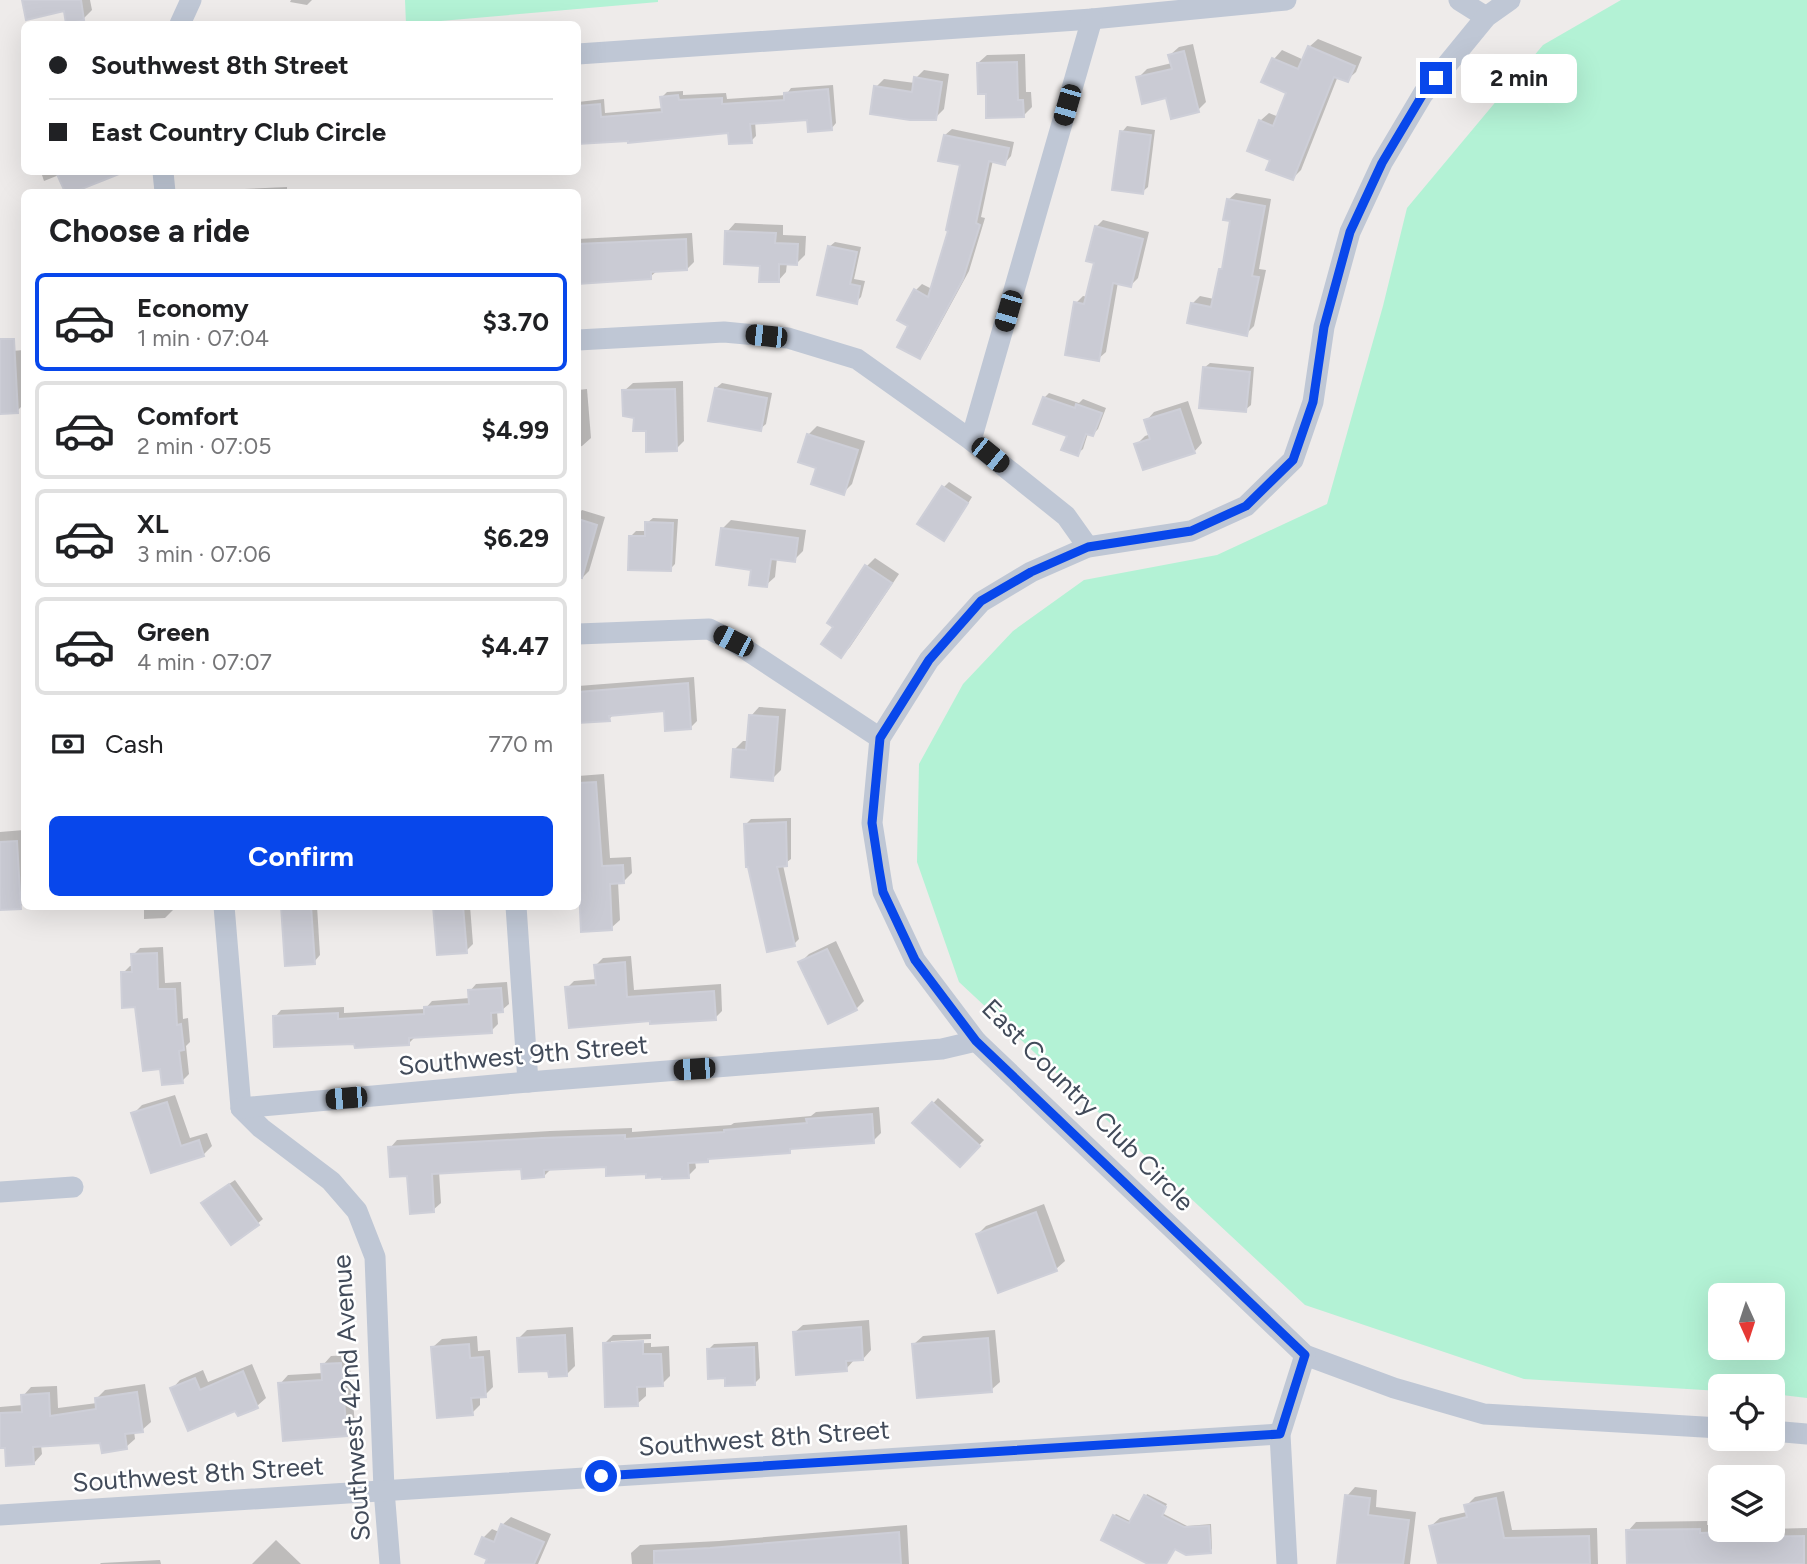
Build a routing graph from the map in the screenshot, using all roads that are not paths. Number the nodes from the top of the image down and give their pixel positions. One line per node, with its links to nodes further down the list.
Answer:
1 (191, 0): 7 (street)
2 (1286, 0): 6 (street)
3 (1459, 0): 5 (street)
4 (1510, 0): 5 (street, East Country Club Circle)
5 (1486, 17): 11 (street, East Country Club Circle)
6 (1092, 19): 8 (street); 10 (street)
7 (181, 21)
8 (581, 54)
9 (581, 340): 10 (street)
10 (971, 440): 11 (street)
11 (1088, 547): 13 (street, East Country Club Circle)
12 (581, 634): 13 (street)
13 (880, 738): 16 (street, East Country Club Circle)
14 (224, 910): 18 (street)
15 (516, 910): 17 (street)
16 (976, 1041): 17 (street, Southwest 9th Street); 21 (street, East Country Club Circle)
17 (528, 1082): 18 (street, Southwest 9th Street)
18 (241, 1108): 26 (street, Southwest 42nd Avenue)
19 (74, 1187): 20 (street)
20 (0, 1192)
21 (1305, 1355): 22 (street, East Country Club Circle); 24 (street)
22 (1708, 1427)
23 (1785, 1432): 25 (street)
24 (1280, 1434): 26 (street, Southwest 8th Street); 29 (street)
25 (1807, 1434)
26 (384, 1490): 27 (street, Southwest 8th Street); 28 (street, Southwest 42nd Avenue)
27 (0, 1515)
28 (390, 1564)
29 (1287, 1564)

